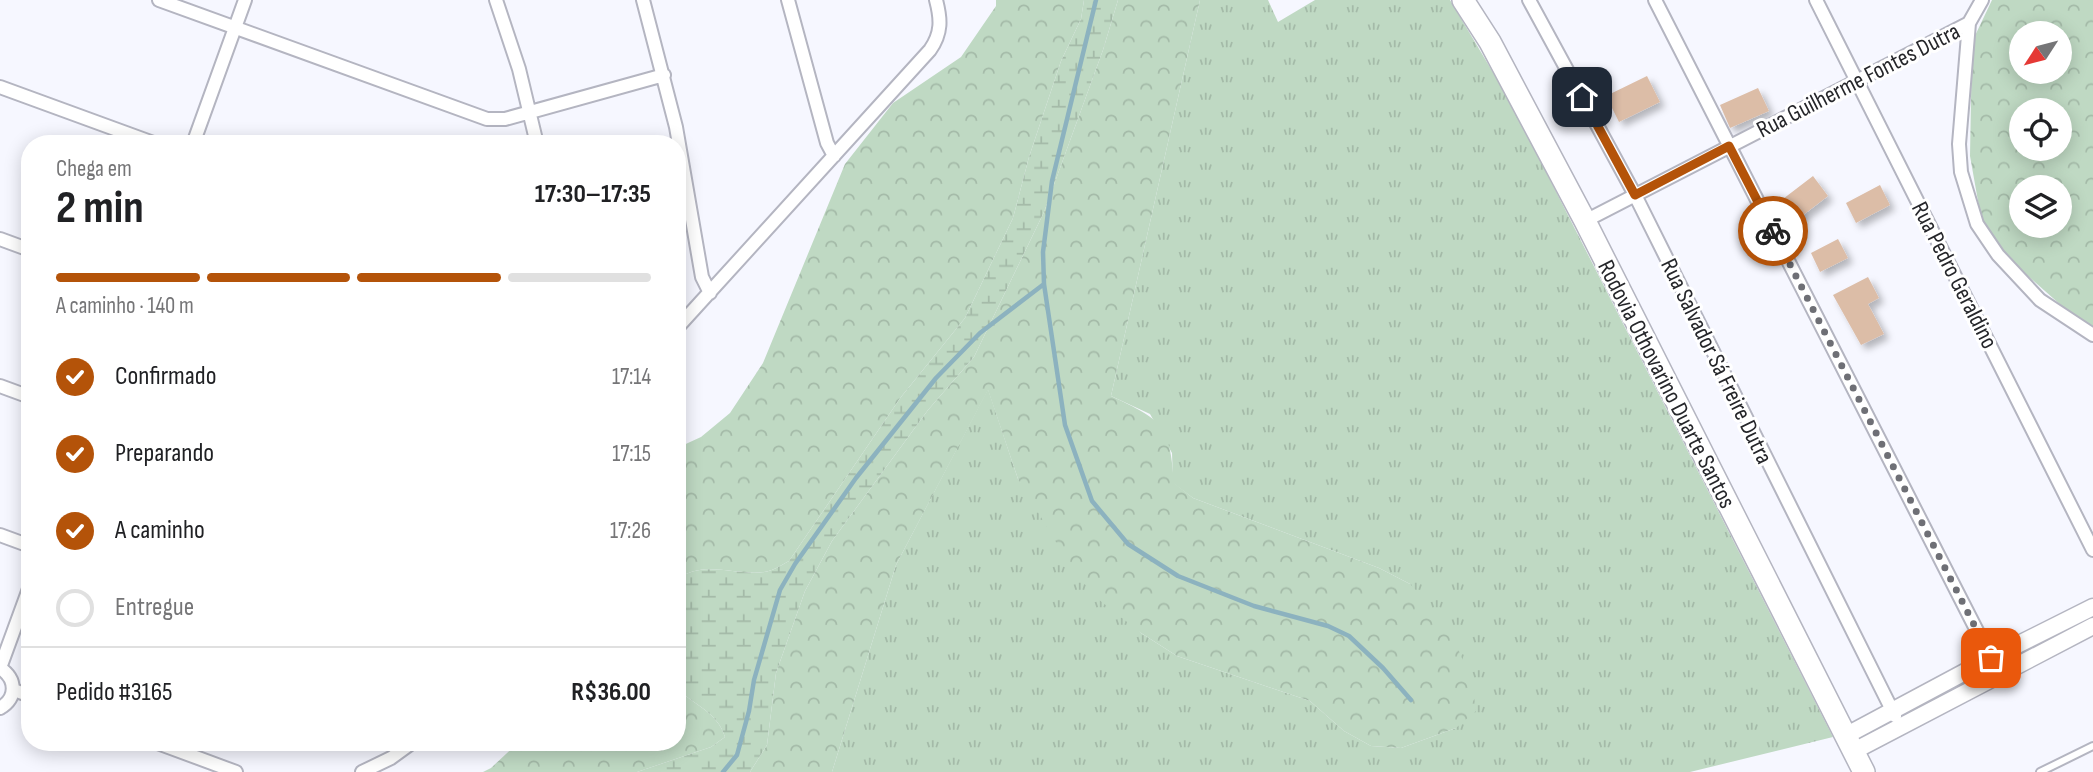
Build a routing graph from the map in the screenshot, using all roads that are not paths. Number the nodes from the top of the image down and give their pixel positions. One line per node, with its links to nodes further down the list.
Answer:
1 (159, 0): 13 (street)
2 (245, 0): 13 (street)
3 (496, 0): 17 (street)
4 (643, 0): 14 (street)
5 (788, 0): 23 (street)
6 (936, 0): 23 (street)
7 (1463, 0): 26 (main road, Rodovia Othovarino Duarte Santos)
8 (1529, 0): 25 (street, Rua Salvador Sá Freire Dutra)
9 (1655, 0): 22 (street)
10 (1816, 0): 15 (street, Rua Pedro Geraldino)
11 (1979, 1): 12 (street)
12 (1969, 23): 15 (street, Rua Guilherme Fontes Dutra); 31 (street)
13 (235, 28): 17 (street); 19 (street)
14 (664, 75): 17 (street); 21 (street)
15 (1858, 81): 22 (street, Rua Guilherme Fontes Dutra); 36 (street, Rua Pedro Geraldino)
16 (0, 87): 18 (street)
17 (530, 111): 20 (street)
18 (131, 135)
19 (196, 135)
20 (535, 135)
21 (677, 135)
22 (1729, 146): 25 (street, Rua Guilherme Fontes Dutra); 40 (street)
23 (834, 156): 29 (street)
24 (686, 184): 29 (street)
25 (1635, 195): 26 (street, Rua Guilherme Fontes Dutra); 46 (street, Rua Salvador Sá Freire Dutra)
26 (1584, 221): 47 (main road, Rodovia Othovarino Duarte Santos)
27 (0, 239): 28 (street)
28 (21, 247)
29 (710, 293): 30 (street)
30 (686, 318)
31 (2093, 335)
32 (0, 386): 33 (street)
33 (21, 394)
34 (0, 535): 35 (street)
35 (21, 543)
36 (2093, 550)
37 (2093, 607): 40 (street)
38 (21, 611): 41 (street)
39 (2093, 626): 42 (street)
40 (1991, 658): 42 (street); 46 (street)
41 (0, 668): 43 (street)
42 (1999, 674): 46 (street)
43 (14, 690): 44 (street); 45 (street)
44 (21, 693)
45 (1, 710)
46 (1896, 718): 47 (street)
47 (1850, 743): 53 (main road, Rodovia Othovarino Duarte Santos)
48 (2093, 746): 54 (lane)
49 (179, 751): 51 (street)
50 (401, 751): 52 (street)
51 (236, 772)
52 (362, 772)
53 (1864, 772)
54 (2040, 772)

